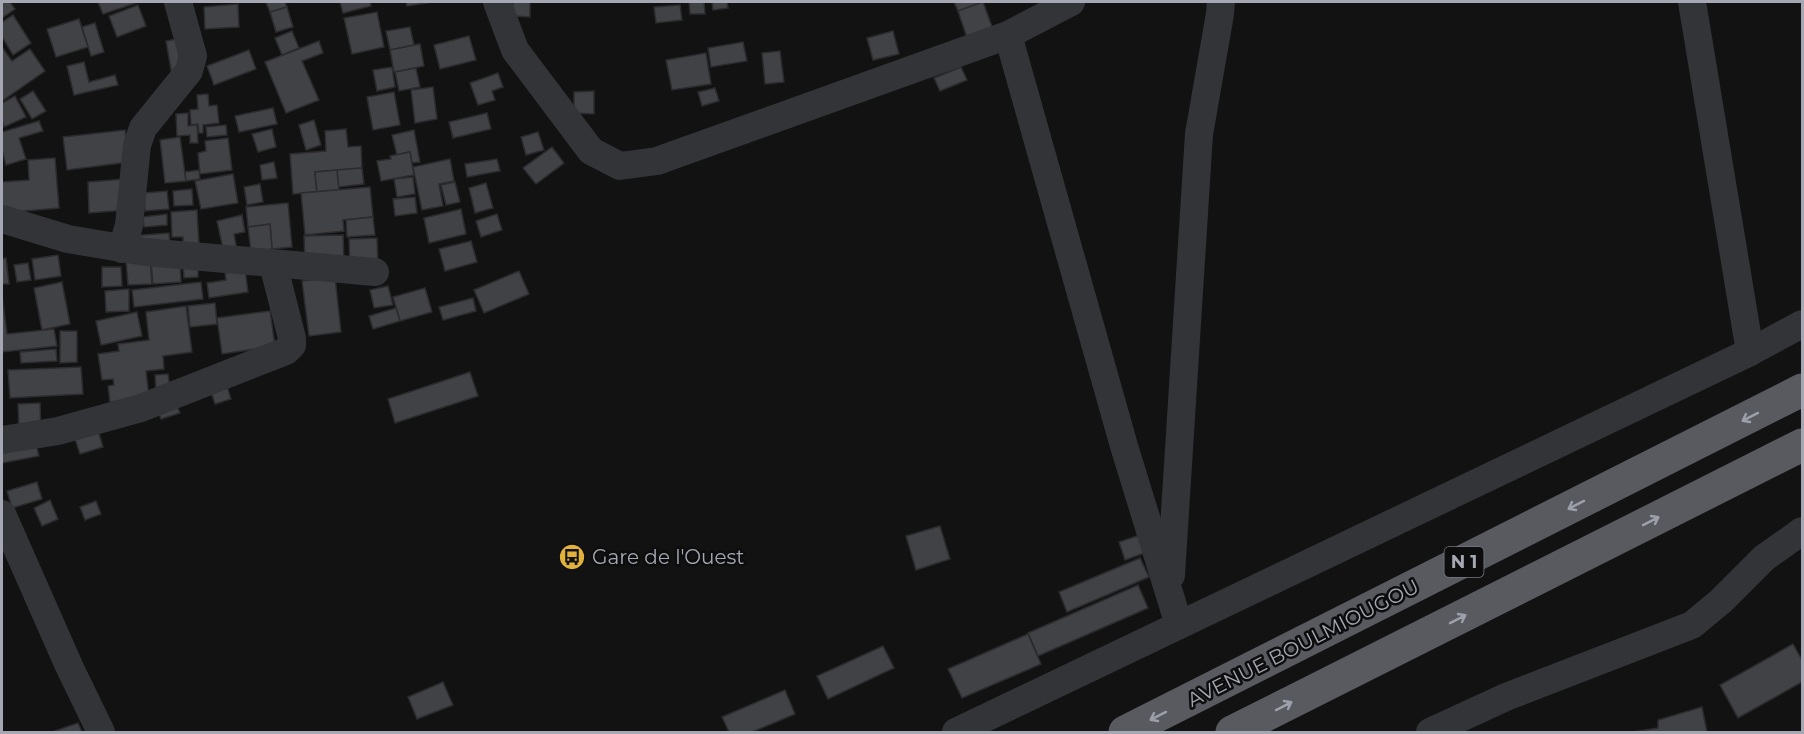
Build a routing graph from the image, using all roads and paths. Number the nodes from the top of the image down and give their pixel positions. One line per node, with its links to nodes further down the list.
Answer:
1 (178, 2): 8 (street)
2 (497, 2): 6 (street)
3 (1071, 2): 6 (street)
4 (1221, 2): 19 (street)
5 (1692, 2): 12 (street)
6 (1008, 35): 19 (street)
7 (2, 219): 8 (street)
8 (122, 249): 9 (street)
9 (273, 264): 10 (street); 14 (street)
10 (375, 272)
11 (1803, 324): 12 (street)
12 (1750, 352): 20 (street)
13 (1803, 390): 23 (highway, AVENUE BOULMIOUGOU / N 1, one-way to 23)
14 (2, 440)
15 (1803, 445): 24 (highway, N 1, one-way to 15)
16 (2, 514): 18 (street)
17 (1803, 531): 25 (street)
18 (9, 551): 21 (street)
19 (1170, 596): 20 (street)
20 (1179, 625): 22 (street)
21 (101, 732)
22 (956, 732)
23 (1125, 732)
24 (1232, 732)
25 (1430, 732)

